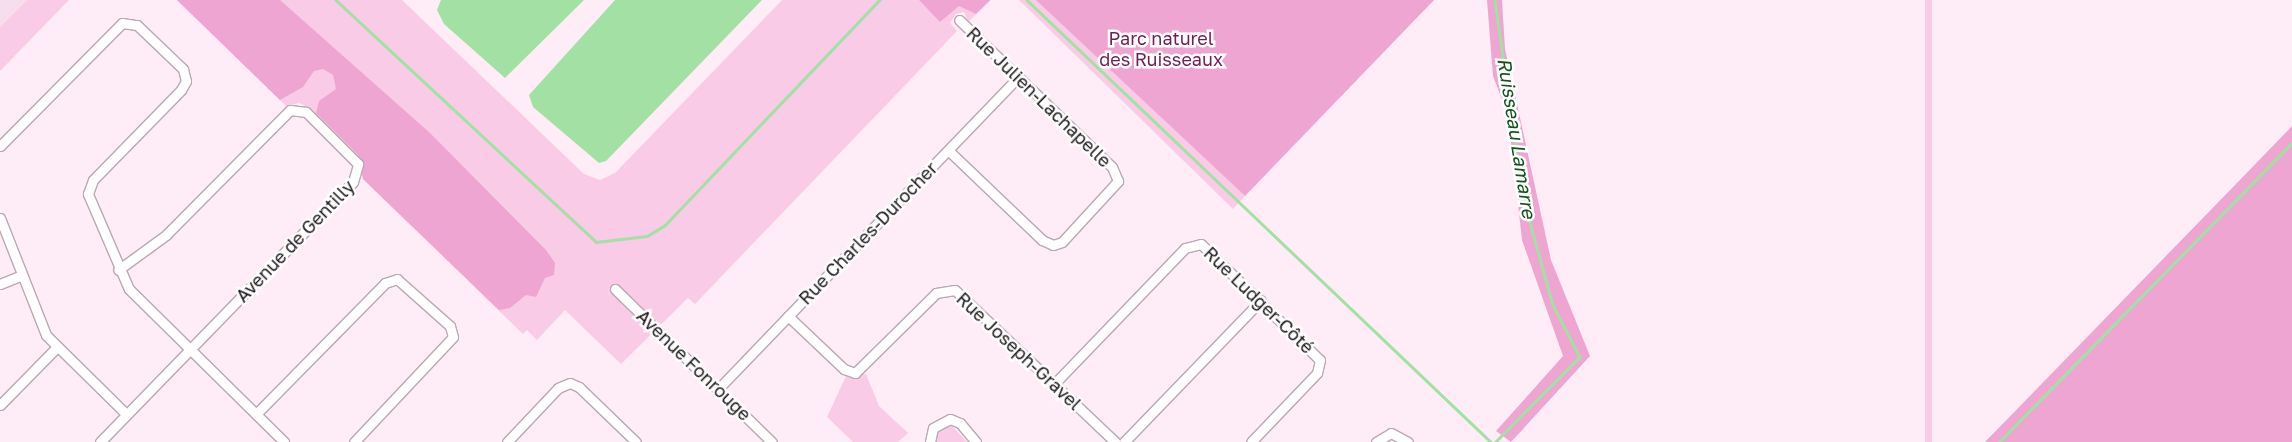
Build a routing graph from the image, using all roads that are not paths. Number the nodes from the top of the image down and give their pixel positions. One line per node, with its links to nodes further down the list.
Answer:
1 (959, 20): 2 (street, Rue Julien-Lachapelle)
2 (1018, 77): 4 (street, Rue Charles-Durocher); 4 (street, Rue Julien-Lachapelle)
3 (0, 146): 6 (street)
4 (949, 150): 11 (street, Rue Charles-Durocher)
5 (0, 218): 7 (street)
6 (118, 270): 13 (street); 13 (street, Avenue de Gentilly)
7 (22, 275): 8 (street); 12 (street)
8 (0, 284)
9 (615, 288): 15 (street, Avenue Fonrouge)
10 (1261, 300): 14 (street, Rue Ludger-Côté); 28 (street); 29 (street, Rue Ludger-Côté)
11 (788, 316): 14 (street, Rue Joseph-Gravel); 15 (street, Rue Charles-Durocher)
12 (57, 347): 16 (street); 17 (street)
13 (190, 349): 17 (street, Avenue de Gentilly); 18 (street)
14 (1055, 383): 27 (street, Rue Joseph-Gravel)
15 (718, 389): 24 (street, Avenue Fonrouge)
16 (0, 405)
17 (126, 414): 19 (street, Avenue de Gentilly)
18 (256, 414): 20 (street); 21 (street)
19 (100, 442)
20 (284, 442)
21 (354, 442)
22 (507, 442): 23 (street)
23 (636, 442)
24 (772, 442)
25 (930, 442): 26 (street)
26 (976, 442)
27 (1115, 442)
28 (1124, 442)
29 (1250, 442)
30 (1376, 442): 31 (street)
31 (1408, 442)

